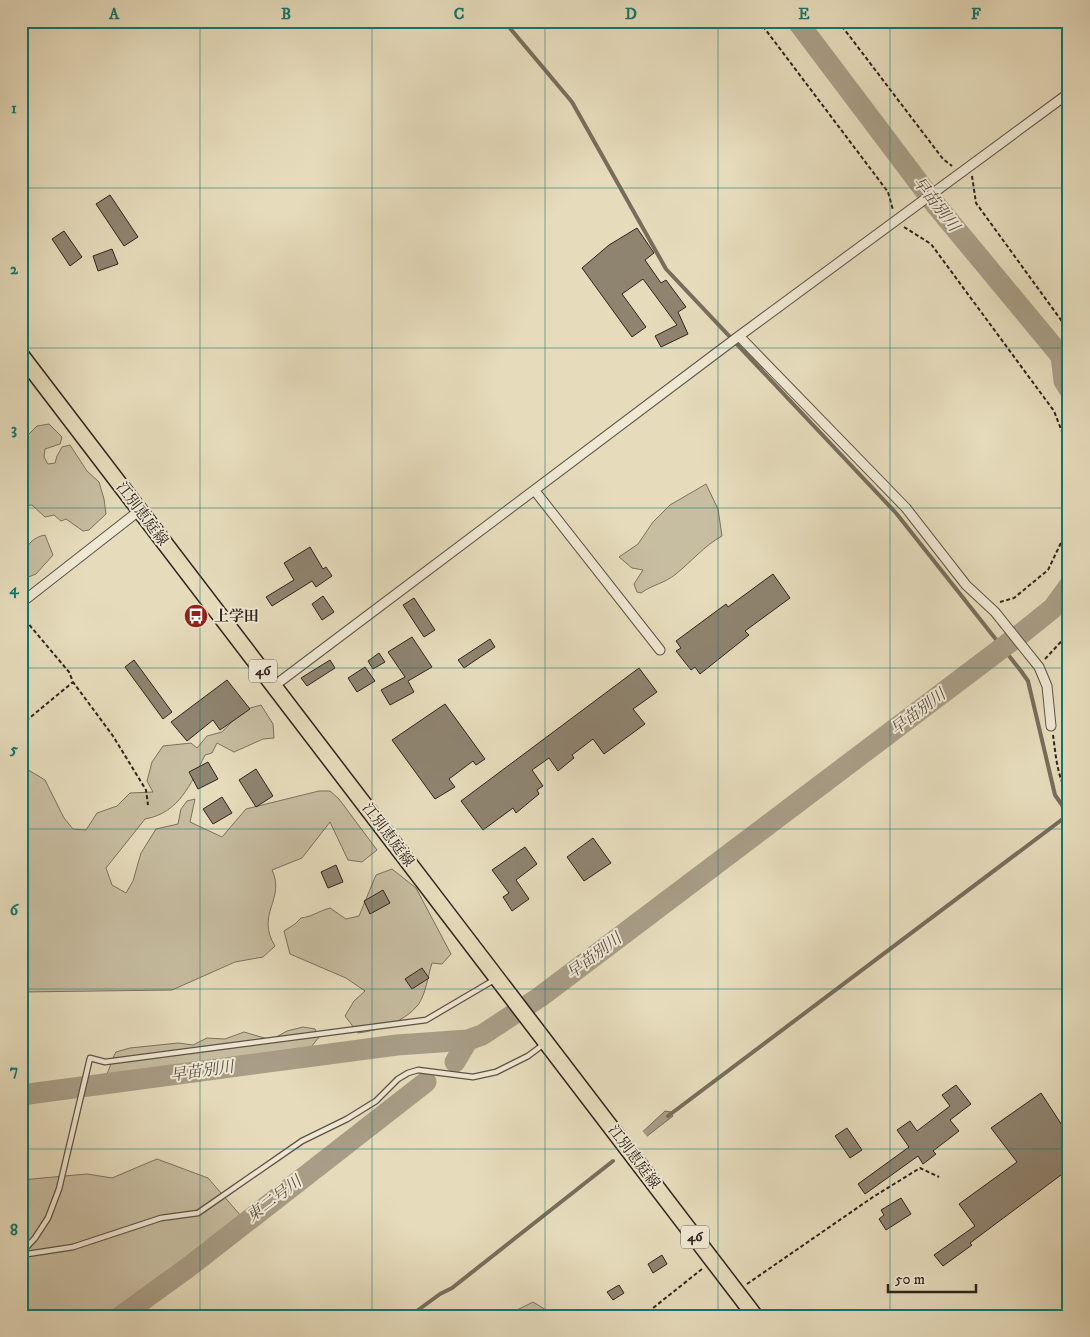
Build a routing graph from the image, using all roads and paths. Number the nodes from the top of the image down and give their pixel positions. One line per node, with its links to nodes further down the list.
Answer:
1 (759, 21): 6 (path)
2 (838, 21): 5 (path)
3 (1069, 93): 4 (street)
4 (970, 166): 5 (street); 7 (path)
5 (960, 174): 6 (street)
6 (899, 219): 8 (street); 10 (path)
7 (1069, 331)
8 (735, 339): 11 (street); 15 (street)
9 (21, 355): 12 (main road, 江別恵庭線 / 46)
10 (1069, 450)
11 (535, 491): 18 (street); 21 (street)
12 (140, 510): 14 (street); 21 (main road, 江別恵庭線 / 46)
13 (1069, 526): 15 (path)
14 (21, 603)
15 (992, 609): 19 (street)
16 (21, 615): 20 (path)
17 (1069, 633): 19 (path)
18 (660, 650)
19 (1036, 664): 23 (street)
20 (73, 682): 22 (path); 25 (path)
21 (274, 686): 26 (main road, 江別恵庭線 / 46)
22 (21, 725)
23 (1051, 726): 24 (path)
24 (1069, 795)
25 (148, 805)
26 (501, 983): 27 (main road, 江別恵庭線 / 46); 29 (lane)
27 (543, 1038): 29 (lane); 30 (main road, 江別恵庭線 / 46)
28 (939, 1177): 31 (path)
29 (21, 1254)
30 (713, 1260): 31 (main road, 江別恵庭線 / 46); 32 (path)
31 (737, 1291): 33 (main road, 江別恵庭線 / 46)
32 (643, 1316)
33 (755, 1316)

